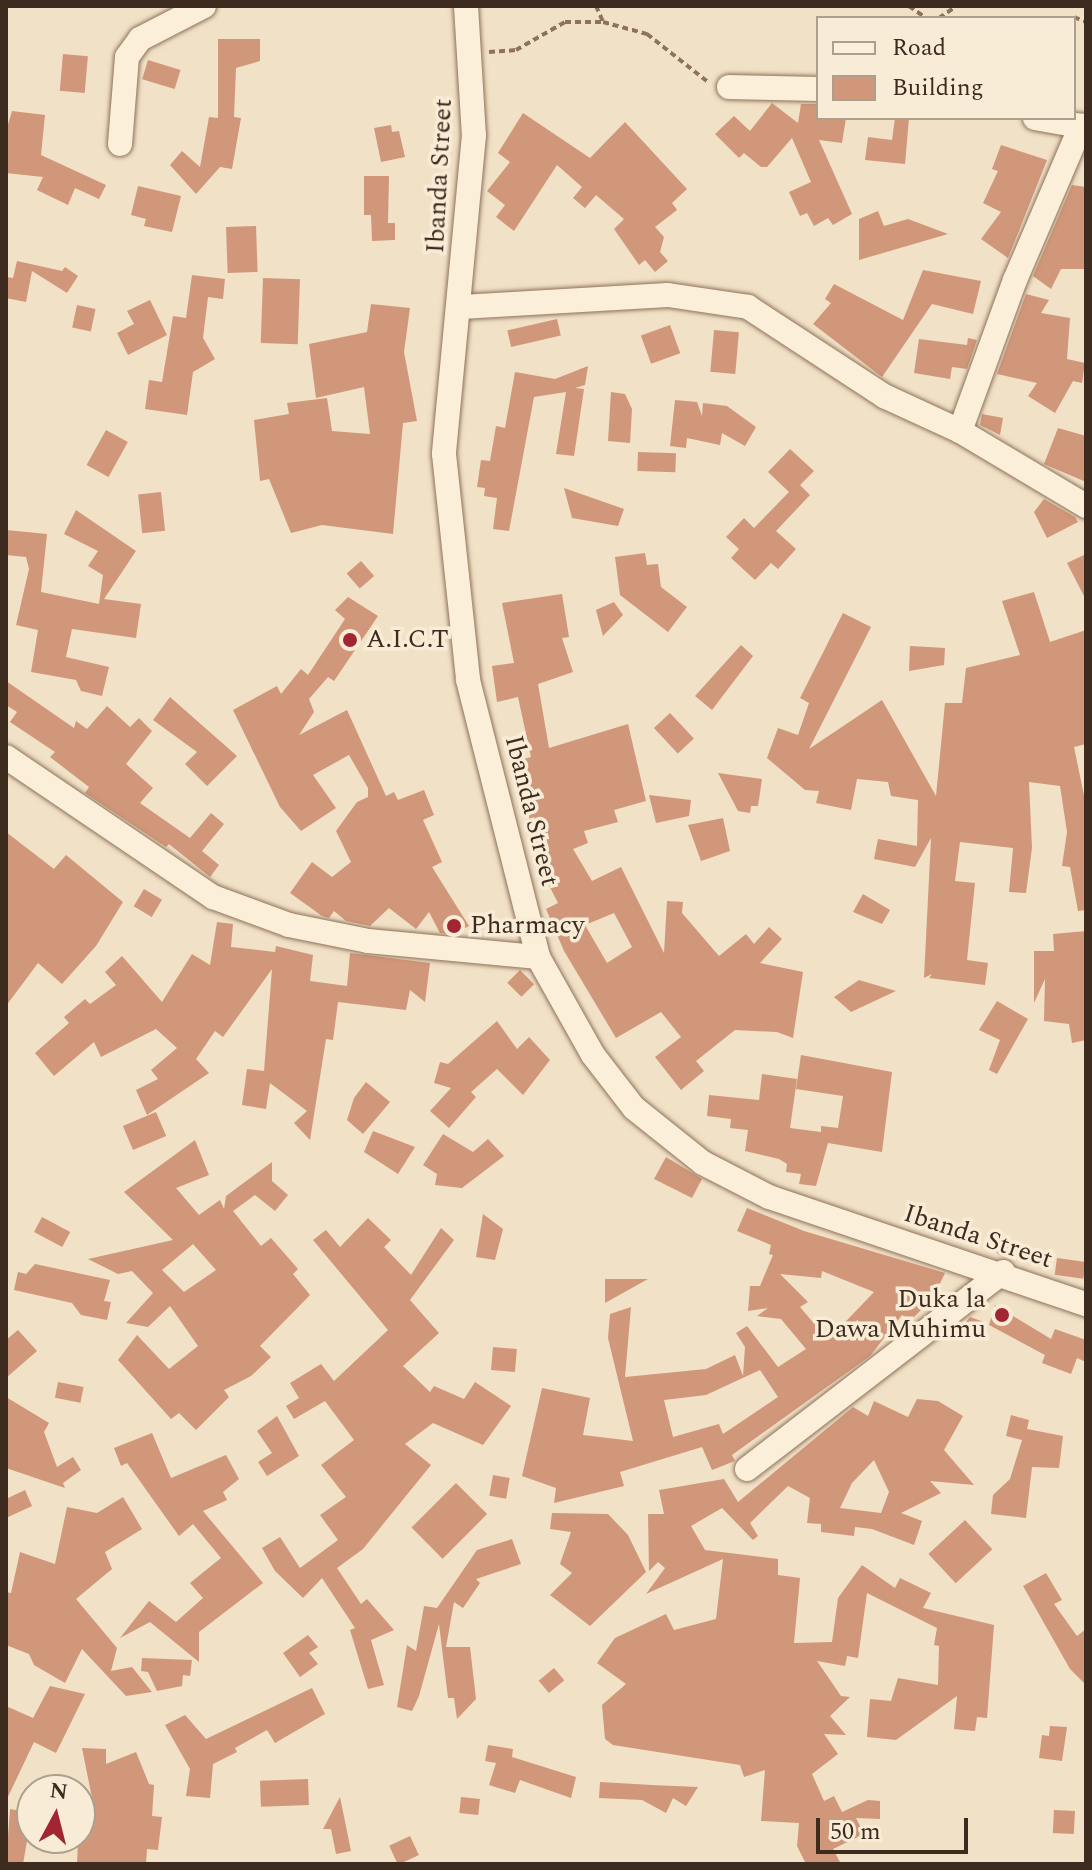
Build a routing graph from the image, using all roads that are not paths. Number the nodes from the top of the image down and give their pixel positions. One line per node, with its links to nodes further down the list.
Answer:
1 (204, 6): 7 (street)
2 (463, 8): 8 (street, Ibanda Street)
3 (729, 87): 4 (street)
4 (816, 89)
5 (1047, 120): 6 (street)
6 (1084, 126): 9 (street)
7 (120, 144)
8 (461, 307): 9 (street); 12 (street, Ibanda Street)
9 (960, 431): 10 (street)
10 (1086, 506)
11 (6, 757): 12 (street)
12 (538, 957): 13 (street, Ibanda Street)
13 (1003, 1272): 14 (street, Ibanda Street); 15 (street)
14 (1086, 1304)
15 (747, 1469)

